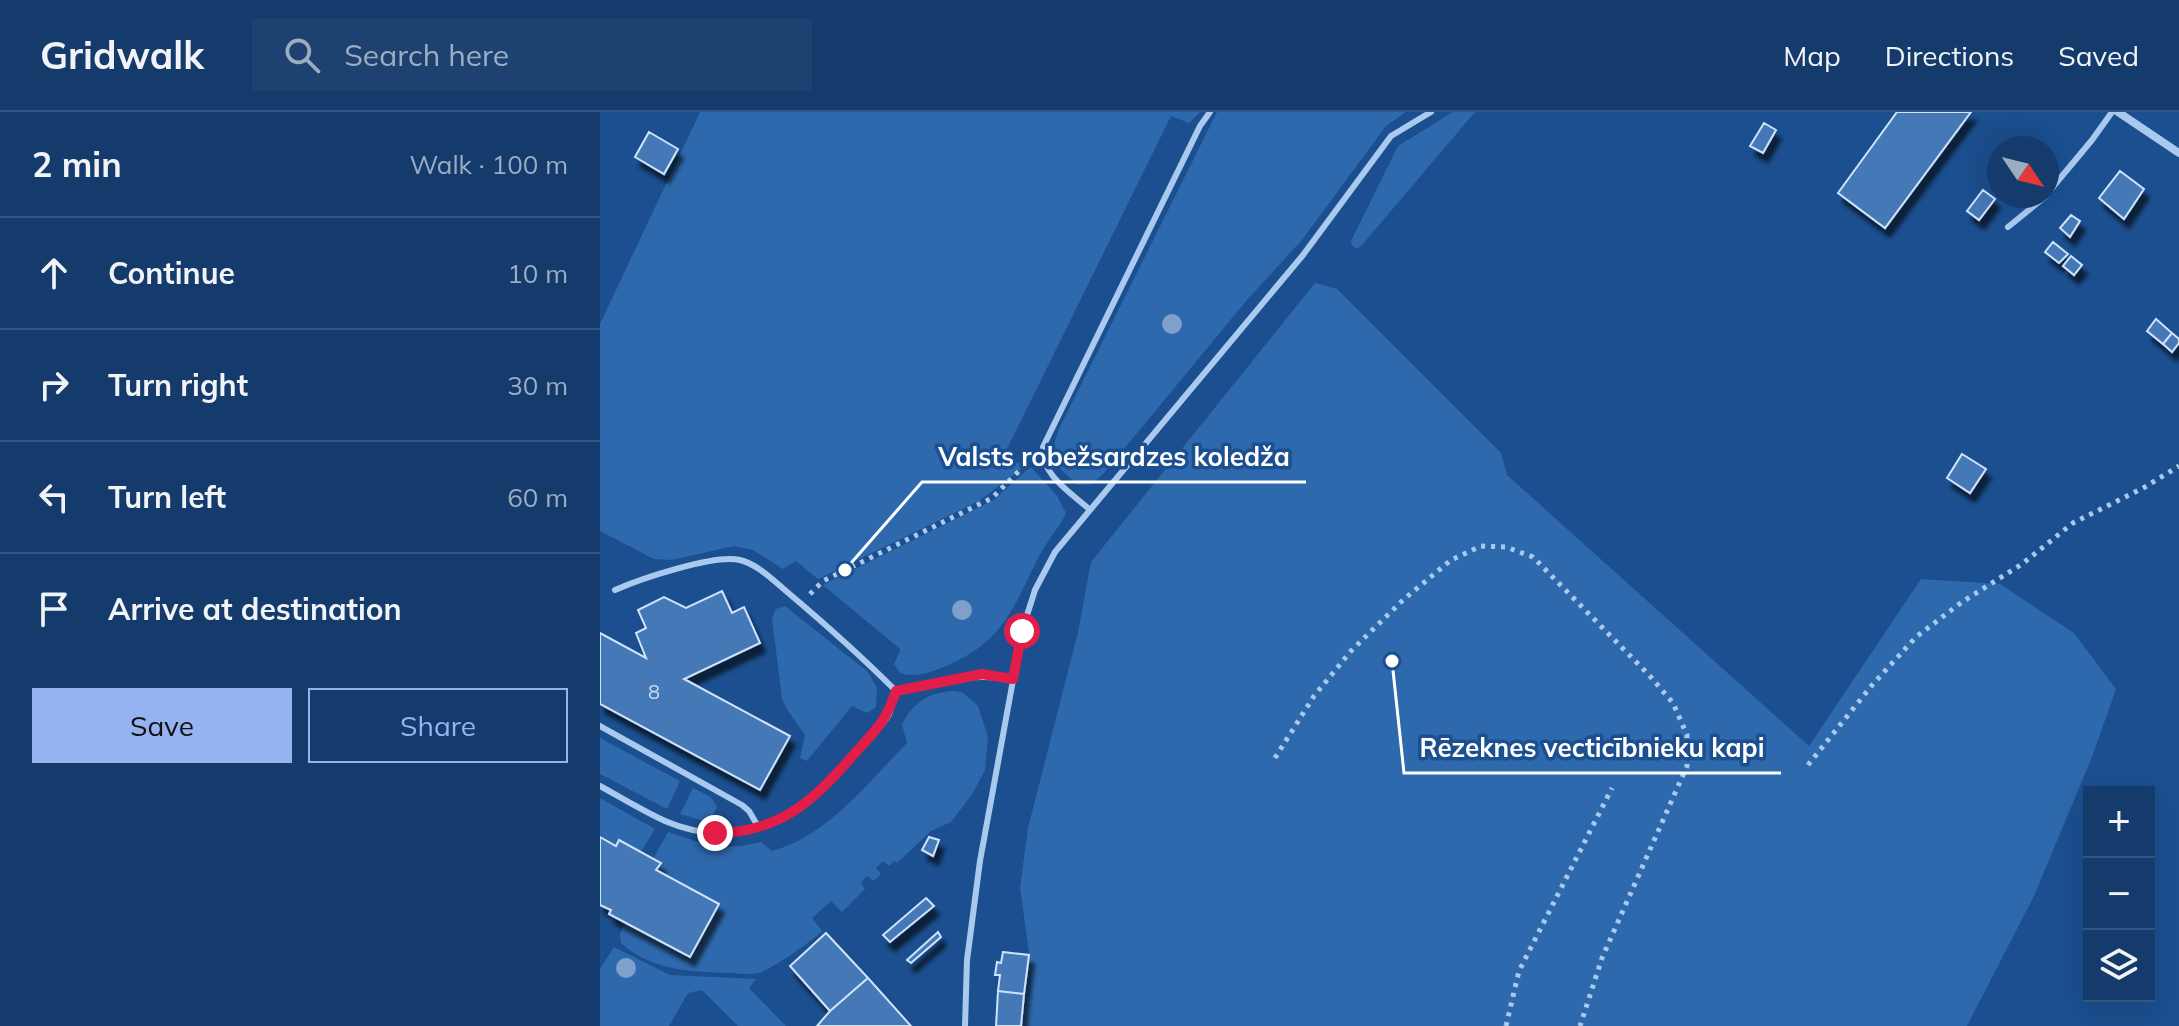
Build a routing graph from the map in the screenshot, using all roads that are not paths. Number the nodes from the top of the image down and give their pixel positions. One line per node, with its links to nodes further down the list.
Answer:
1 (1210, 112): 8 (lane)
2 (1431, 112): 8 (lane)
3 (2115, 112): 4 (street); 5 (lane)
4 (2179, 153)
5 (2059, 179)
6 (2031, 208): 7 (lane)
7 (2008, 227)
8 (1089, 509): 10 (lane)
9 (615, 590): 11 (lane)
10 (1013, 679): 11 (lane); 15 (lane)
11 (896, 691): 14 (lane)
12 (600, 726): 14 (lane)
13 (600, 786): 14 (lane)
14 (759, 828)
15 (965, 1026)

